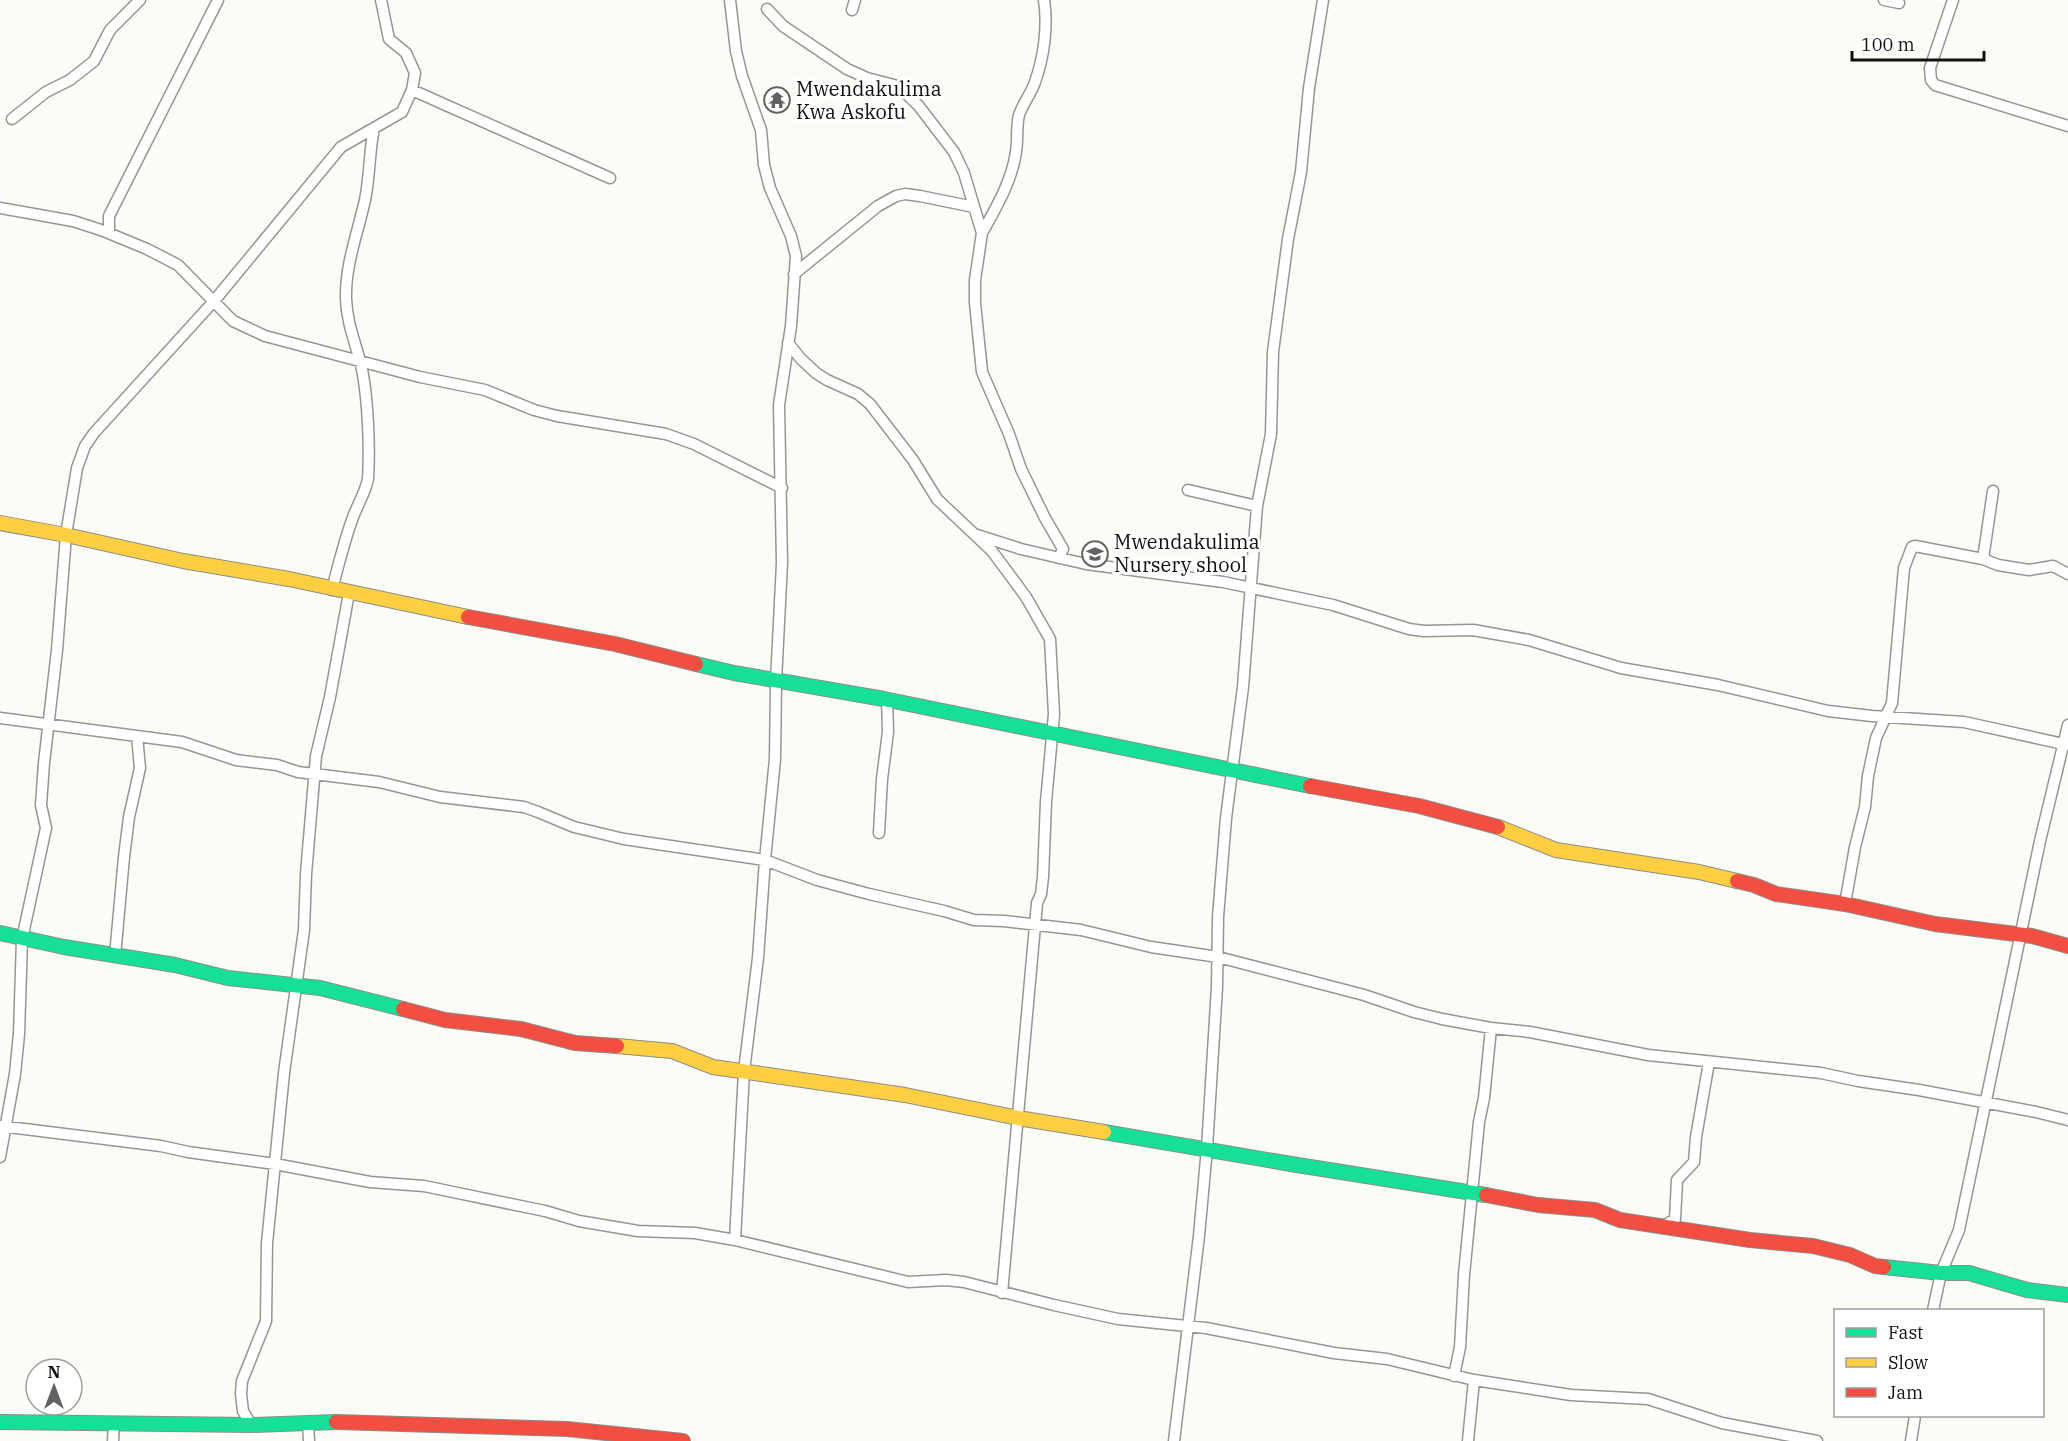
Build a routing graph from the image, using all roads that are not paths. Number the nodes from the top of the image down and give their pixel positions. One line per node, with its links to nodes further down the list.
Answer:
1 (140, 0): 12 (street)
2 (218, 0): 18 (street)
3 (381, 0): 11 (street)
4 (729, 0): 20 (street)
5 (1044, 0): 19 (street)
6 (1323, 0): 27 (street)
7 (1884, 0): 9 (street)
8 (1953, 0): 13 (street)
9 (1899, 3)
10 (767, 9): 17 (street)
11 (412, 90): 14 (street); 15 (street)
12 (12, 119)
13 (2068, 126)
14 (374, 128): 21 (street); 23 (street)
15 (610, 178)
16 (0, 207): 18 (street)
17 (974, 207): 19 (street); 20 (street)
18 (109, 233): 21 (street)
19 (982, 233): 31 (street)
20 (794, 274): 22 (street)
21 (214, 301): 23 (street); 30 (street)
22 (788, 343): 24 (street); 29 (street)
23 (360, 361): 24 (street); 35 (street)
24 (782, 488): 37 (street)
25 (1188, 490): 27 (street)
26 (1993, 491): 32 (street)
27 (1257, 506): 34 (street)
28 (0, 523): 30 (street)
29 (974, 534): 31 (street); 43 (street)
30 (66, 535): 35 (street); 41 (street)
31 (1059, 558): 34 (street)
32 (1983, 559): 33 (street); 39 (street)
33 (2068, 574)
34 (1251, 589): 39 (street); 46 (street)
35 (332, 590): 36 (street)
36 (349, 593): 37 (street); 47 (street)
37 (776, 681): 38 (street); 49 (street)
38 (887, 699): 43 (street); 48 (street)
39 (1884, 717): 45 (street); 50 (street)
40 (0, 718): 41 (street)
41 (47, 725): 44 (street); 54 (street)
42 (2068, 725): 45 (street)
43 (1053, 733): 46 (street); 51 (street)
44 (136, 736): 47 (street); 56 (street)
45 (2065, 745): 53 (street)
46 (1234, 770): 50 (street); 57 (street)
47 (315, 775): 49 (street); 58 (street)
48 (879, 833)
49 (765, 860): 51 (street); 61 (street)
50 (1845, 904): 53 (street)
51 (1036, 925): 57 (street); 63 (street)
52 (0, 933): 54 (street)
53 (2020, 934): 55 (street); 62 (street)
54 (22, 939): 56 (street); 65 (street)
55 (2068, 946)
56 (115, 956): 58 (street)
57 (1218, 957): 59 (street); 66 (street)
58 (295, 986): 61 (street); 68 (street)
59 (1491, 1028): 60 (street); 69 (street)
60 (1709, 1062): 62 (street); 70 (street)
61 (744, 1071): 63 (street); 71 (street)
62 (1986, 1104): 64 (street); 72 (street)
63 (1018, 1118): 66 (street); 73 (street)
64 (2068, 1120)
65 (2, 1126): 67 (street); 68 (street)
66 (1207, 1148): 69 (street); 76 (street)
67 (0, 1157)
68 (275, 1164): 71 (street); 83 (street)
69 (1473, 1192): 70 (street); 77 (street)
70 (1664, 1226): 72 (street)
71 (735, 1240): 73 (street)
72 (1941, 1273): 74 (street); 75 (street)
73 (1002, 1293): 76 (street)
74 (2068, 1295)
75 (1933, 1309)
76 (1187, 1326): 77 (street); 88 (street)
77 (1454, 1376): 78 (street)
78 (1474, 1380): 89 (street); 90 (street)
79 (1915, 1417): 91 (street)
80 (0, 1422): 81 (street)
81 (114, 1423): 83 (street); 85 (street)
82 (308, 1423): 83 (street); 84 (street); 86 (street)
83 (251, 1425)
84 (624, 1438): 87 (street)
85 (113, 1441)
86 (309, 1441)
87 (683, 1441)
88 (1174, 1441)
89 (1468, 1441)
90 (1817, 1441)
91 (1911, 1441)

